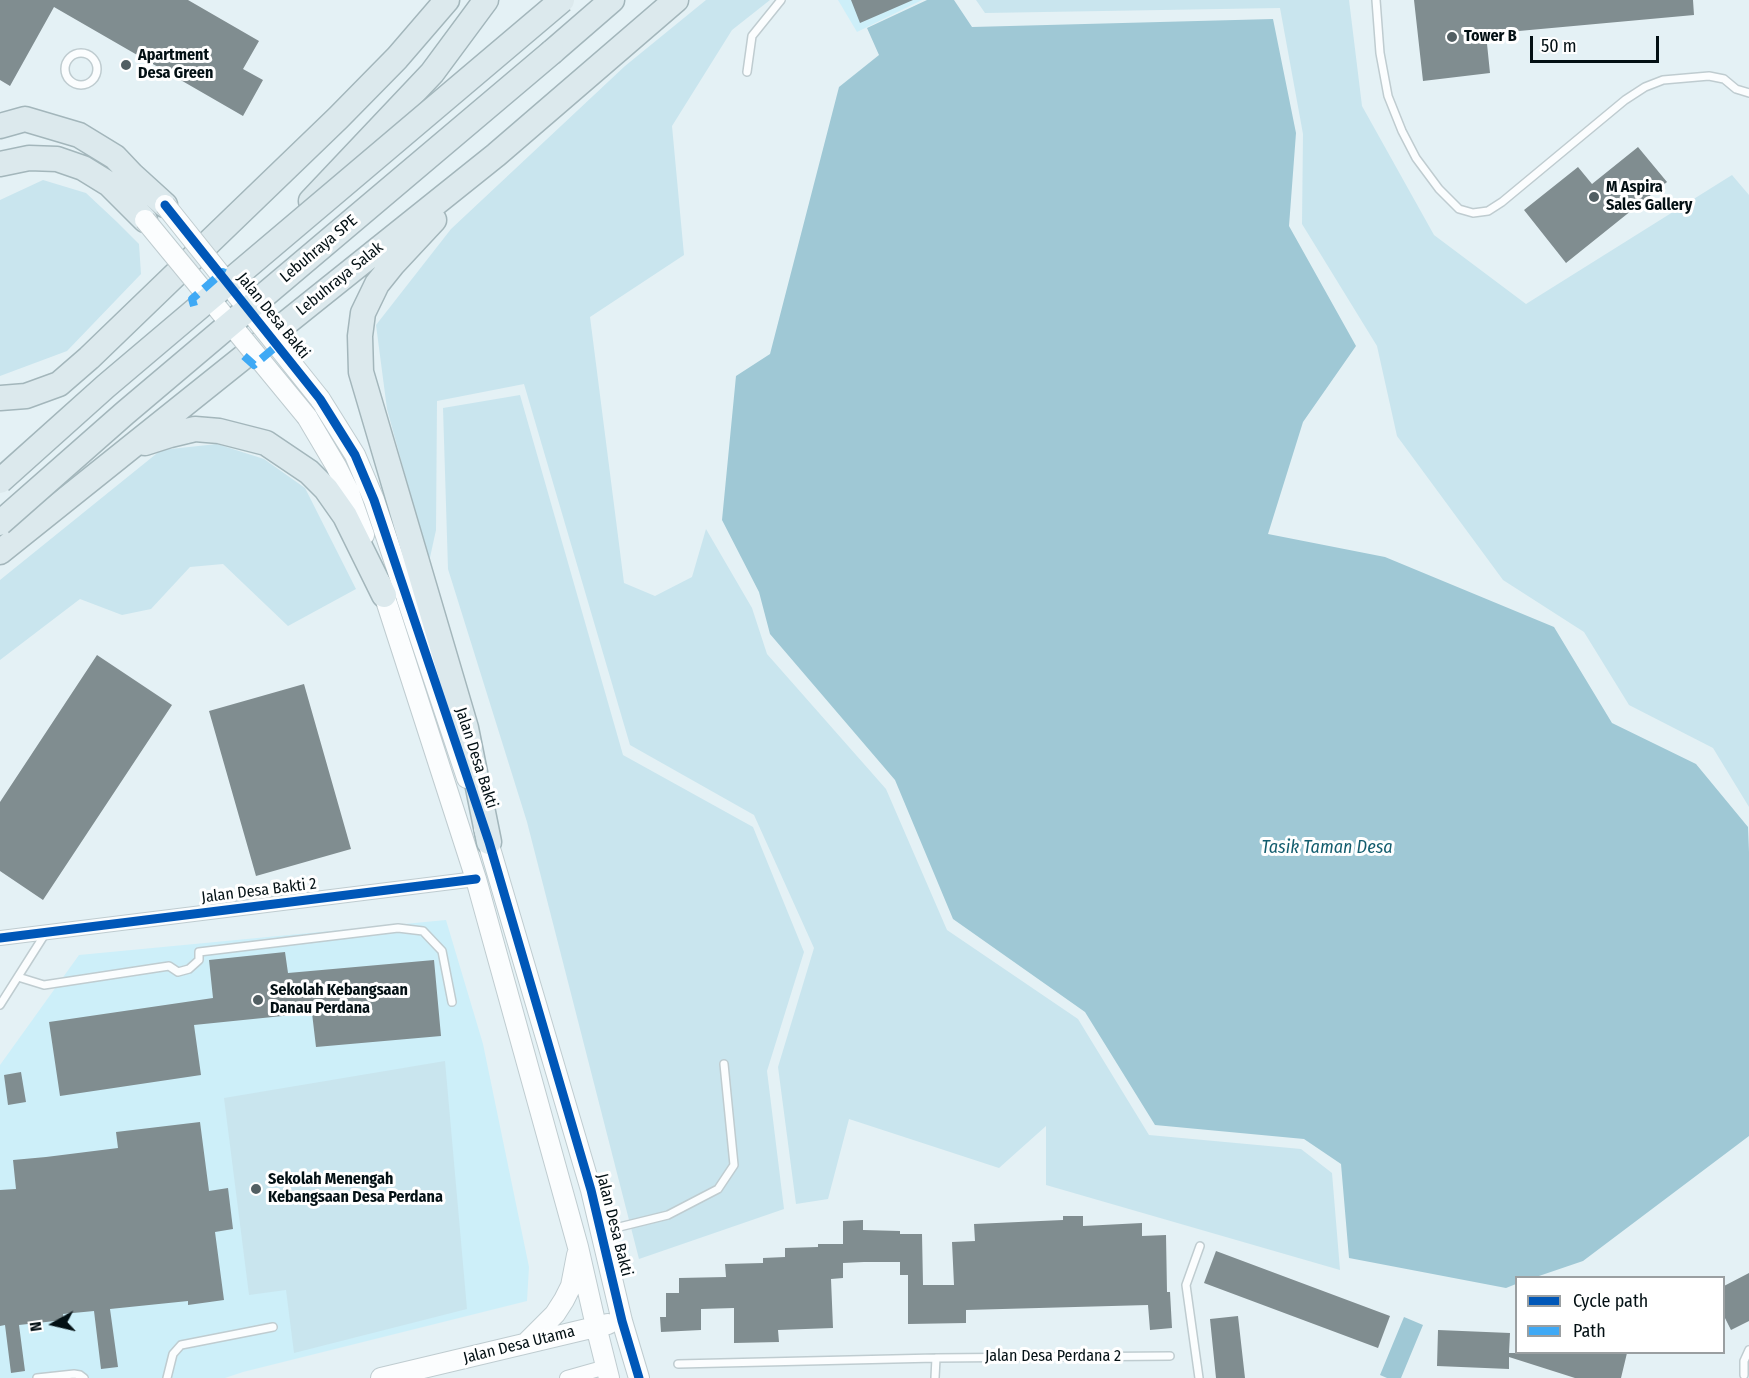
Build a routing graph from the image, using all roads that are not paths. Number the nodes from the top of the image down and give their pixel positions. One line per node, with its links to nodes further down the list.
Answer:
1 (486, 0): 16 (highway)
2 (560, 0): 16 (highway); 20 (highway, Lebuhraya SPE, bridge)
3 (612, 0): 21 (highway, Lebuhraya SPE, bridge)
4 (676, 0): 12 (highway, Lebuhraya Salak)
5 (781, 0): 8 (lane)
6 (1376, 0): 10 (lane)
7 (441, 4): 17 (highway)
8 (747, 72)
9 (95, 76): 9 (lane)
10 (1749, 93)
11 (0, 126): 14 (highway)
12 (496, 155): 18 (highway, Lebuhraya Salak); 24 (highway)
13 (0, 164): 15 (highway)
14 (165, 205): 24 (street, Jalan Desa Bakti, bridge)
15 (145, 220): 23 (street, bridge)
16 (257, 252): 19 (highway)
17 (0, 398)
18 (124, 453): 22 (highway, Lebuhraya Salak); 23 (highway)
19 (0, 472)
20 (0, 481)
21 (0, 523)
22 (0, 552)
23 (384, 595): 25 (street)
24 (489, 842): 32 (street, Jalan Desa Bakti)
25 (476, 879): 26 (street, Jalan Desa Bakti 2); 34 (street)
26 (46, 932): 27 (street, Jalan Desa Bakti 2); 28 (lane)
27 (0, 938)
28 (18, 977): 29 (lane); 30 (lane)
29 (452, 1002)
30 (0, 1005)
31 (724, 1064): 32 (lane)
32 (601, 1232): 35 (street, Jalan Desa Bakti)
33 (1200, 1246): 52 (lane)
34 (578, 1247): 36 (street); 38 (street)
35 (622, 1321): 36 (street, Jalan Desa Utama); 50 (street, Jalan Desa Bakti)
36 (596, 1326): 38 (street, Jalan Desa Utama); 43 (street)
37 (273, 1327): 47 (lane)
38 (527, 1342): 48 (street, Jalan Desa Utama)
39 (1749, 1350): 44 (lane)
40 (1170, 1356): 41 (lane, Jalan Desa Perdana 2)
41 (936, 1358): 42 (lane, Jalan Desa Perdana 2); 51 (lane)
42 (678, 1364)
43 (608, 1373): 49 (street)
44 (1744, 1375)
45 (37, 1378): 46 (lane)
46 (84, 1378)
47 (167, 1378)
48 (381, 1378)
49 (567, 1378)
50 (639, 1378)
51 (935, 1378)
52 (1199, 1378)

